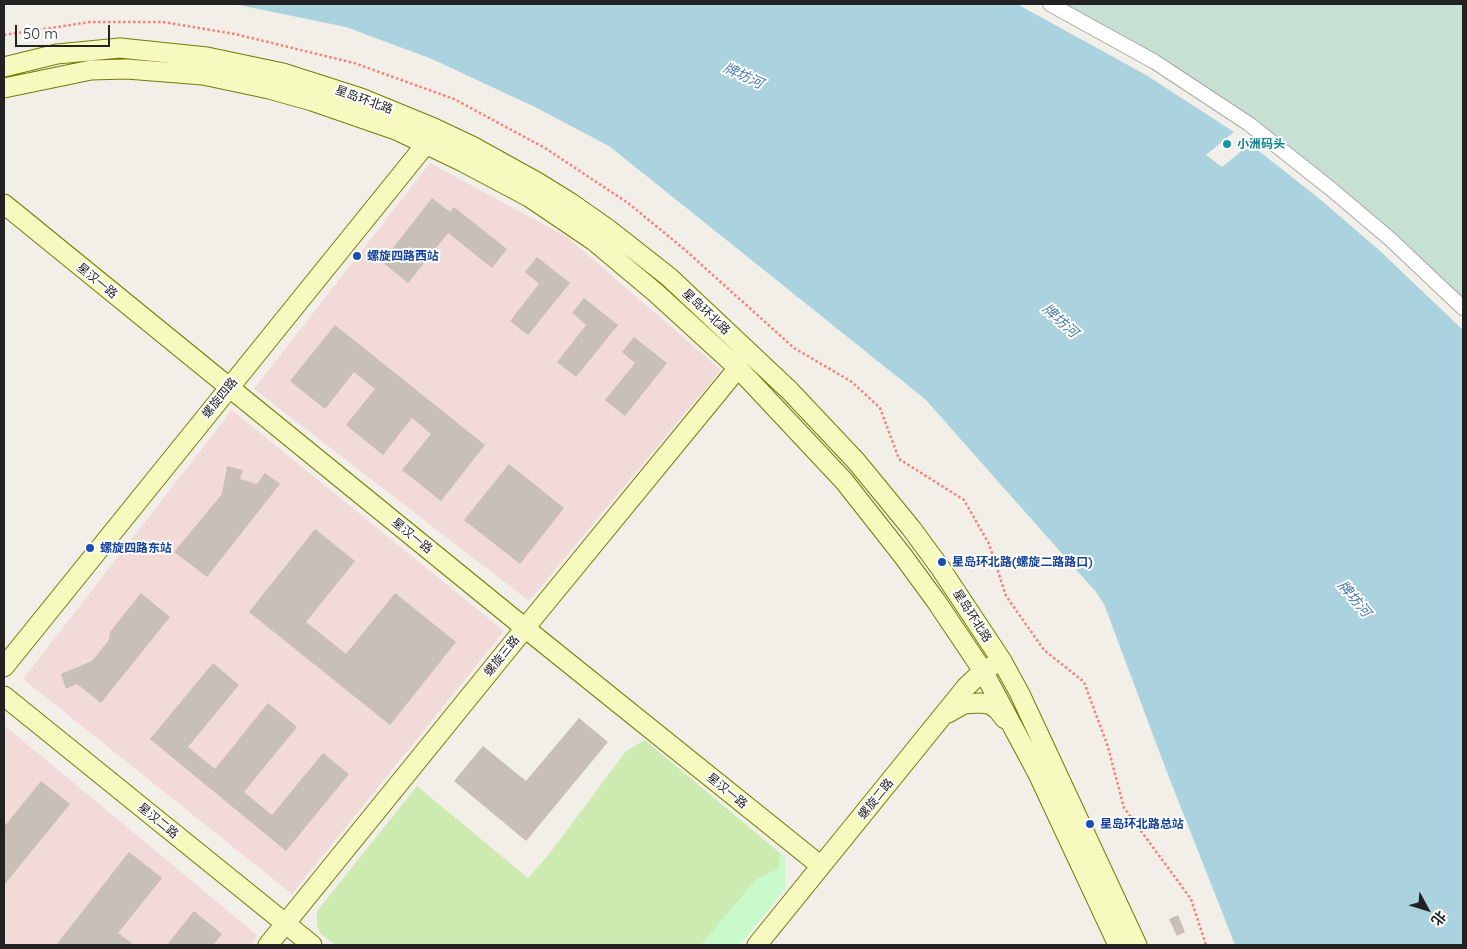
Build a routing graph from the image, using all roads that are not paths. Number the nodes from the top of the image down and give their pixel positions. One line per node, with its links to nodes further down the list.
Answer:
1 (1050, 4): 6 (street)
2 (4, 67): 4 (street, 星岛环北路)
3 (4, 88): 4 (street, 星岛环北路)
4 (430, 136): 7 (street, 星岛环北路); 8 (street, 螺旋四路); 10 (street, 星岛环北路)
5 (4, 204): 8 (street, 星汉一路)
6 (1463, 308)
7 (738, 368): 9 (street, 螺旋三路); 12 (street, 星岛环北路)
8 (229, 388): 9 (street, 星汉一路); 11 (street, 螺旋四路)
9 (525, 628): 16 (street, 星汉一路); 17 (street, 螺旋三路)
10 (1002, 661): 12 (street, 螺旋二路); 22 (street, 星岛环北路)
11 (4, 667)
12 (983, 671): 14 (street, 螺旋二路); 15 (street, 星岛环北路)
13 (4, 696): 17 (street, 星汉二路)
14 (945, 714): 15 (street); 16 (street, 螺旋二路)
15 (1015, 730): 21 (street, 星岛环北路)
16 (821, 866): 20 (street, 螺旋二路)
17 (286, 924): 18 (street, 螺旋三路); 19 (street, 星汉二路)
18 (268, 945)
19 (312, 945)
20 (757, 945)
21 (1118, 945)
22 (1138, 945)

